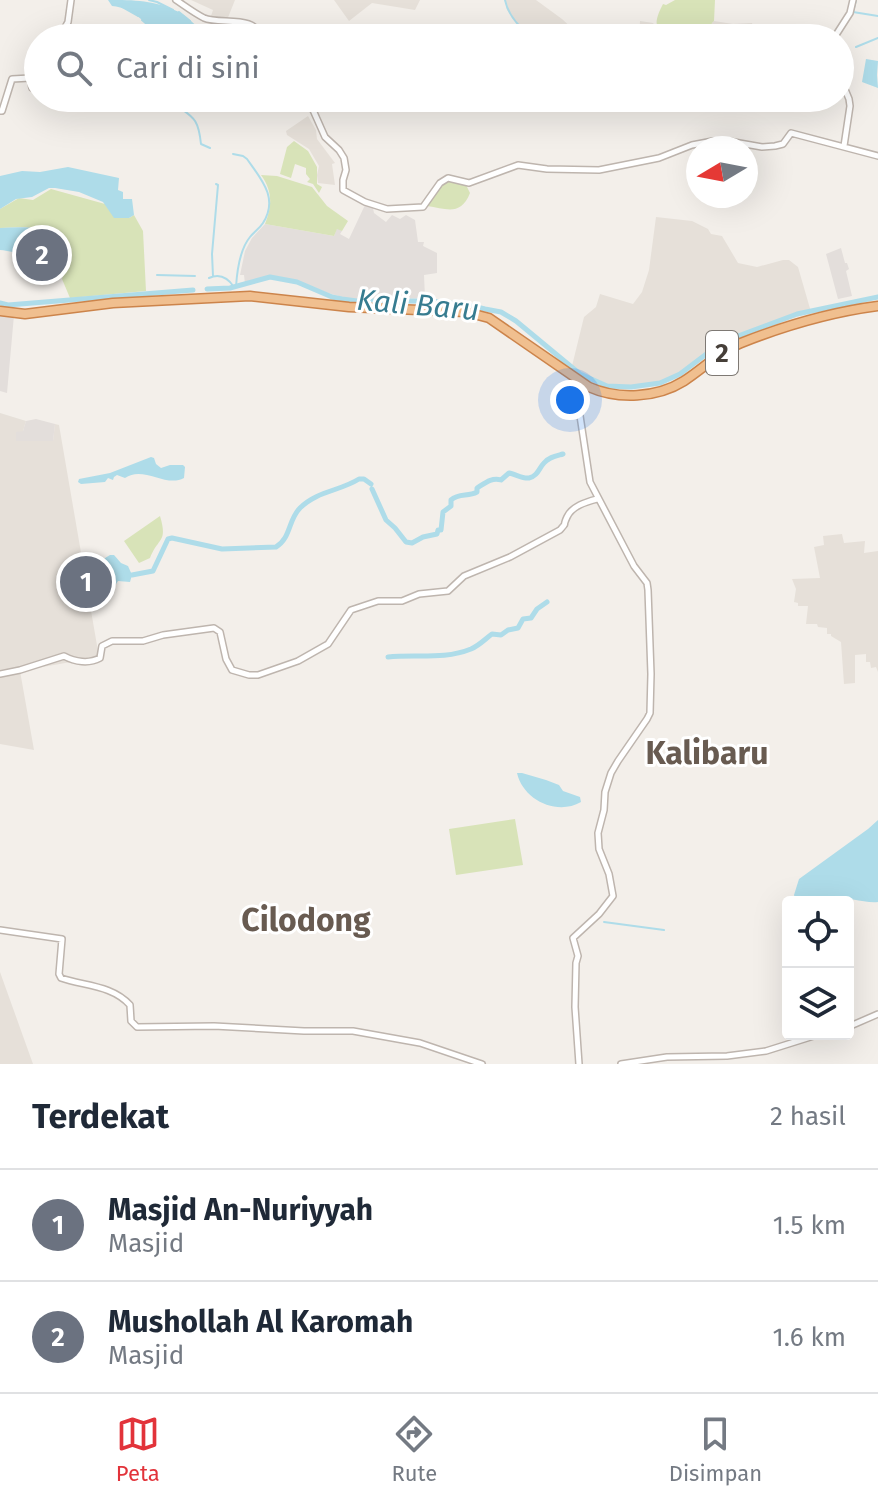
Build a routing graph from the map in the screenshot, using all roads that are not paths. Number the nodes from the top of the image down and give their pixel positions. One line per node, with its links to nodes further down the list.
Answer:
1 (71, 0): 4 (street)
2 (176, 0): 5 (street)
3 (853, 0): 6 (street)
4 (67, 24)
5 (247, 24)
6 (843, 24)
7 (24, 78): 8 (street)
8 (0, 111)
9 (314, 112): 11 (street)
10 (849, 112): 11 (street)
11 (844, 146): 12 (street)
12 (878, 156)
13 (878, 304): 15 (highway, 2)
14 (0, 310): 15 (highway, 2)
15 (571, 374): 16 (street)
16 (597, 499): 17 (street); 23 (street)
17 (0, 674)
18 (0, 930): 22 (street)
19 (878, 1014): 20 (street)
20 (854, 1024)
21 (802, 1040): 24 (street)
22 (482, 1064)
23 (579, 1064)
24 (621, 1064)

